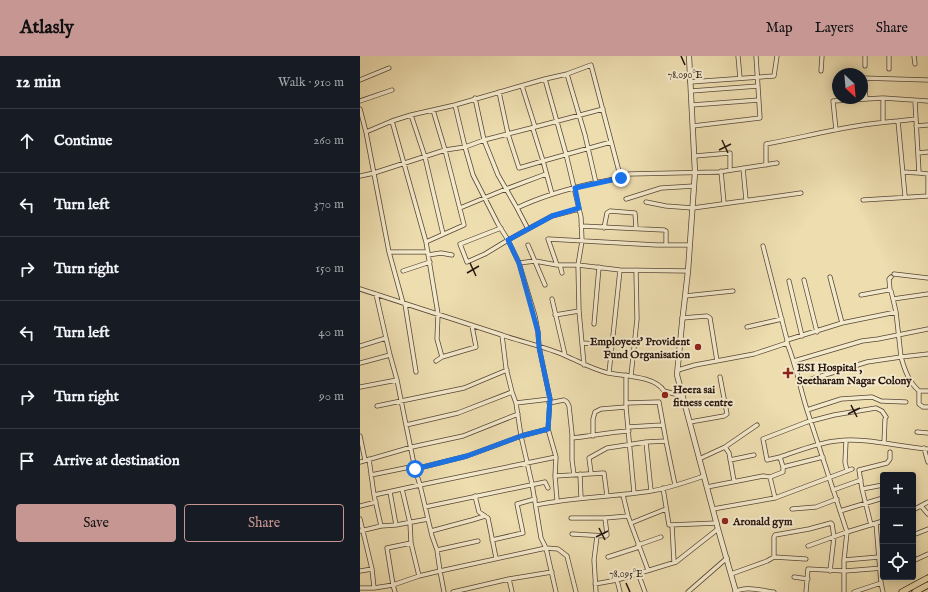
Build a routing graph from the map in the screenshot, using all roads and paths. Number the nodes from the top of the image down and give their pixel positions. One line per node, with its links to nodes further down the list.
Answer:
1 (689, 56): 21 (street)
2 (738, 56): 16 (street)
3 (756, 56): 15 (street)
4 (777, 56): 15 (street)
5 (822, 56): 13 (street)
6 (865, 56): 10 (street)
7 (889, 56): 12 (street)
8 (914, 56): 9 (street)
9 (915, 64)
10 (865, 66)
11 (389, 68): 19 (street)
12 (889, 69)
13 (821, 71)
14 (567, 74): 18 (street); 37 (street); 41 (street)
15 (757, 77): 16 (street); 23 (street)
16 (740, 78): 21 (street)
17 (868, 78): 20 (street)
18 (545, 79): 22 (street); 43 (street)
19 (360, 80)
20 (928, 80)
21 (690, 82): 25 (street)
22 (522, 86): 26 (street); 50 (street)
23 (758, 86): 25 (street); 30 (street)
24 (392, 90): 31 (street)
25 (691, 91): 36 (street)
26 (499, 92): 27 (street); 53 (street)
27 (474, 98): 35 (street); 54 (street)
28 (883, 98): 29 (street); 32 (street); 46 (street)
29 (868, 99)
30 (760, 100): 36 (street); 48 (street)
31 (360, 101)
32 (915, 101): 33 (street); 42 (street)
33 (928, 101)
34 (833, 104): 51 (street)
35 (455, 105): 39 (street); 56 (street)
36 (692, 105): 48 (street)
37 (602, 108): 41 (street); 55 (street)
38 (360, 109): 52 (street)
39 (433, 110): 40 (street); 58 (street)
40 (411, 115): 44 (street); 63 (street)
41 (579, 115): 43 (street); 57 (street)
42 (916, 119): 45 (street); 49 (street)
43 (556, 120): 50 (street); 61 (street)
44 (392, 121): 52 (street); 65 (street)
45 (898, 121): 46 (street); 72 (street)
46 (883, 122): 51 (street)
47 (928, 125): 49 (street)
48 (693, 126): 62 (street)
49 (916, 126): 60 (street)
50 (534, 128): 53 (street); 64 (street)
51 (836, 130): 67 (street)
52 (366, 132): 73 (street)
53 (508, 134): 54 (street); 64 (street)
54 (484, 140): 56 (street); 82 (street)
55 (611, 142): 57 (street); 78 (street)
56 (464, 146): 58 (street); 87 (street)
57 (588, 147): 61 (street); 79 (street)
58 (445, 150): 63 (street); 93 (street)
59 (928, 152): 60 (street)
60 (918, 153): 74 (street)
61 (566, 154): 64 (street); 81 (street)
62 (695, 156): 69 (street); 71 (street)
63 (425, 157): 65 (street); 102 (street)
64 (543, 161): 75 (street)
65 (405, 162): 73 (street); 105 (street)
66 (777, 163): 67 (street)
67 (766, 164): 68 (street)
68 (743, 168): 69 (street); 89 (street)
69 (730, 170): 70 (street)
70 (721, 171): 71 (street); 92 (street)
71 (695, 172): 78 (street); 80 (street)
72 (903, 172): 74 (street); 85 (street)
73 (374, 173): 77 (street); 110 (street)
74 (919, 173): 76 (street)
75 (546, 174): 82 (street); 84 (street)
76 (928, 174): 86 (street)
77 (360, 176)
78 (621, 178): 79 (street)
79 (596, 183): 81 (street)
80 (694, 186): 88 (street); 96 (street)
81 (575, 188): 84 (street); 95 (street)
82 (506, 189): 87 (street); 94 (street)
83 (801, 193): 89 (street)
84 (552, 194): 94 (street)
85 (905, 196): 86 (street); 90 (street)
86 (928, 196)
87 (485, 198): 93 (street); 98 (street)
88 (626, 199)
89 (746, 200): 92 (street)
90 (863, 200)
91 (646, 202): 96 (street)
92 (724, 203): 96 (street)
93 (460, 208): 102 (street)
94 (517, 208): 101 (street)
95 (579, 208): 97 (street); 101 (street)
96 (693, 208): 108 (street)
97 (581, 226): 99 (street); 104 (street)
98 (501, 228): 103 (street); 103 (street)
99 (604, 228): 100 (street); 100 (street)
100 (636, 228): 107 (street)
101 (528, 229): 103 (street)
102 (443, 234): 105 (street)
103 (508, 240): 115 (street)
104 (582, 240): 107 (street); 116 (street); 117 (street)
105 (426, 242): 111 (street)
106 (528, 245): 113 (street)
107 (666, 245): 108 (street)
108 (690, 245): 122 (street)
109 (763, 246): 144 (street)
110 (389, 252): 111 (street); 138 (street)
111 (428, 253): 112 (street); 114 (street)
112 (452, 255)
113 (535, 261): 115 (street); 116 (street); 128 (street)
114 (430, 262): 121 (street); 141 (street)
115 (519, 263): 159 (street)
116 (558, 265): 117 (street); 123 (street)
117 (578, 265): 118 (street); 139 (street)
118 (599, 267): 119 (street); 146 (street)
119 (620, 270): 120 (street); 157 (street)
120 (636, 270): 122 (street); 175 (street)
121 (403, 271)
122 (688, 271): 135 (street)
123 (562, 273)
124 (830, 277): 145 (street)
125 (928, 278): 130 (street)
126 (804, 280): 150 (street)
127 (789, 281): 153 (street)
128 (545, 285)
129 (360, 289): 132 (street)
130 (890, 290): 134 (street); 137 (street)
131 (733, 291): 135 (street)
132 (376, 294): 138 (street); 154 (street)
133 (928, 294): 137 (street)
134 (862, 295)
135 (685, 296): 143 (street)
136 (552, 299): 142 (street)
137 (893, 299): 140 (street)
138 (404, 304): 141 (street); 172 (street)
139 (579, 311): 142 (street); 156 (street)
140 (896, 312): 145 (street); 152 (street)
141 (438, 314): 147 (street); 163 (street)
142 (555, 315): 162 (street)
143 (682, 318): 166 (street); 171 (street)
144 (782, 319): 148 (street); 155 (street)
145 (842, 323): 150 (street)
146 (594, 324)
147 (472, 326): 151 (street); 163 (street)
148 (747, 327)
149 (928, 329): 152 (street)
150 (818, 332): 153 (street)
151 (502, 335): 159 (street); 170 (street)
152 (898, 335): 164 (street); 167 (street)
153 (802, 336): 155 (street)
154 (386, 338): 158 (street); 161 (street)
155 (787, 342): 166 (street); 167 (street)
156 (583, 343): 157 (street); 169 (street)
157 (611, 345): 173 (street)
158 (360, 346)
159 (539, 347): 162 (street); 184 (street)
160 (928, 354): 164 (street)
161 (390, 355): 168 (street); 177 (street)
162 (565, 355): 169 (street)
163 (442, 356): 165 (street)
164 (901, 357): 178 (street); 180 (street)
165 (436, 361)
166 (717, 361): 171 (street)
167 (794, 361): 178 (street)
168 (360, 363)
169 (584, 365): 173 (street)
170 (507, 370): 182 (street); 185 (street)
171 (678, 370): 183 (street)
172 (416, 372)
173 (609, 373): 174 (street)
174 (626, 375): 175 (street); 188 (street)
175 (631, 376): 183 (street)
176 (720, 378): 194 (street)
177 (397, 380): 179 (street); 185 (street)
178 (799, 383): 191 (street)
179 (360, 387)
180 (920, 391): 181 (street); 190 (street)
181 (928, 391)
182 (512, 392): 187 (street); 195 (street)
183 (682, 396): 194 (street)
184 (550, 401): 187 (street); 198 (street); 205 (street)
185 (402, 402): 189 (street); 195 (street)
186 (906, 402): 191 (street)
187 (516, 404): 192 (street)
188 (626, 405): 196 (street); 199 (street); 204 (street)
189 (377, 406)
190 (928, 407)
191 (807, 410): 193 (street)
192 (518, 414): 203 (street); 213 (street)
193 (811, 421): 209 (street); 211 (street); 218 (street)
194 (690, 422): 220 (street)
195 (406, 425): 213 (street)
196 (662, 425): 199 (street); 206 (street)
197 (757, 425): 212 (street)
198 (548, 429): 203 (street); 217 (street)
199 (628, 429): 204 (street); 210 (street)
200 (917, 432): 201 (street)
201 (928, 433)
202 (360, 436): 221 (street)
203 (521, 436): 224 (street); 226 (street)
204 (594, 436): 205 (street)
205 (572, 438): 233 (street)
206 (666, 441): 208 (street); 242 (street)
207 (846, 441): 209 (street); 211 (street); 229 (street)
208 (646, 442): 210 (street); 250 (street)
209 (884, 443): 214 (street)
210 (630, 444): 230 (street); 252 (street)
211 (819, 445): 218 (street); 219 (street)
212 (725, 447): 220 (street); 222 (street)
213 (412, 448): 221 (street); 226 (street)
214 (926, 448): 225 (street)
215 (890, 452): 238 (street)
216 (754, 455): 222 (street)
217 (556, 457): 224 (street); 234 (street)
218 (780, 457): 227 (street)
219 (823, 457): 227 (street); 237 (street)
220 (699, 459): 235 (street)
221 (367, 460): 223 (street); 232 (street)
222 (730, 460): 239 (street)
223 (360, 462)
224 (527, 462): 240 (street); 241 (street)
225 (928, 462)
226 (415, 467): 232 (street); 241 (street)
227 (783, 467): 236 (street)
228 (852, 469): 229 (street)
229 (847, 471): 237 (street)
230 (591, 473): 231 (street); 256 (street)
231 (580, 474): 233 (street); 257 (street)
232 (371, 475): 253 (street)
233 (574, 475): 234 (street)
234 (555, 476): 262 (street)
235 (704, 476): 242 (street); 243 (street)
236 (770, 477): 239 (street); 258 (street)
237 (830, 477): 249 (street); 258 (street)
238 (861, 480): 248 (street); 249 (street)
239 (734, 481): 243 (street)
240 (532, 484): 245 (street); 255 (street); 259 (street)
241 (420, 485): 247 (street); 269 (street)
242 (675, 485): 246 (street)
243 (707, 486): 271 (street)
244 (880, 486): 248 (street)
245 (548, 488)
246 (663, 488): 250 (street); 273 (street)
247 (402, 489): 251 (street); 283 (street)
248 (862, 489): 265 (street)
249 (833, 490): 260 (street)
250 (651, 491): 252 (street)
251 (390, 492): 253 (street); 287 (street)
252 (634, 493): 254 (street)
253 (374, 495): 263 (street)
254 (624, 495): 256 (street); 277 (street)
255 (475, 496): 269 (street); 276 (street)
256 (607, 496): 257 (street)
257 (581, 498): 262 (street)
258 (775, 498): 271 (street)
259 (535, 499): 266 (street); 302 (street)
260 (836, 499): 272 (street); 274 (street)
261 (880, 499): 265 (street)
262 (557, 500): 266 (street)
263 (376, 502): 267 (street); 290 (street)
264 (928, 502): 268 (street)
265 (866, 503): 274 (street); 289 (street)
266 (536, 505): 306 (street)
267 (360, 506)
268 (921, 506): 270 (street); 275 (street)
269 (425, 507): 281 (street)
270 (916, 508)
271 (713, 509): 285 (street)
272 (792, 509)
273 (666, 510): 284 (street); 288 (street)
274 (840, 511): 295 (street)
275 (928, 514)
276 (485, 516): 294 (street); 302 (street)
277 (628, 516): 279 (street); 284 (street)
278 (572, 518): 279 (street)
279 (605, 518): 298 (street)
280 (360, 519): 293 (street)
281 (428, 519): 283 (street); 294 (street)
282 (880, 522): 286 (street)
283 (410, 523): 287 (street); 303 (street)
284 (631, 523): 304 (street)
285 (717, 523): 288 (street); 291 (street)
286 (876, 523): 289 (street); 311 (street)
287 (396, 525): 290 (street)
288 (672, 525): 317 (street)
289 (871, 525): 295 (street)
290 (381, 526): 293 (street)
291 (718, 529): 313 (street); 317 (street)
292 (928, 529): 297 (street)
293 (362, 531): 320 (street)
294 (431, 531): 307 (street)
295 (847, 532): 300 (street); 315 (street)
296 (572, 534): 298 (street)
297 (916, 534)
298 (597, 536): 336 (street)
299 (661, 537): 304 (street)
300 (834, 537): 305 (street); 310 (street); 322 (street)
301 (478, 540): 307 (street)
302 (492, 540): 312 (street)
303 (411, 543): 329 (street); 337 (street)
304 (638, 546): 309 (street); 321 (street)
305 (808, 546)
306 (546, 548): 312 (street); 326 (street); 346 (street)
307 (437, 550): 324 (street)
308 (928, 554): 316 (street)
309 (608, 557)
310 (774, 557): 314 (street); 328 (street)
311 (879, 557): 315 (street); 318 (street)
312 (496, 558): 324 (street)
313 (727, 558): 328 (street); 350 (street)
314 (806, 559)
315 (844, 560): 325 (street)
316 (916, 560)
317 (674, 562): 321 (street)
318 (880, 562)
319 (880, 568): 325 (street)
320 (372, 569): 323 (street); 340 (street)
321 (648, 570): 327 (street)
322 (830, 570): 325 (street); 333 (street)
323 (360, 571)
324 (440, 571): 329 (street); 342 (street)
325 (845, 571): 354 (street)
326 (552, 572): 332 (street); 345 (street)
327 (638, 573): 334 (street); 349 (street)
328 (731, 574): 351 (street)
329 (419, 576): 337 (street)
330 (794, 577): 333 (street)
331 (928, 578): 357 (main road)
332 (509, 579): 343 (street); 344 (street)
333 (808, 579): 353 (street)
334 (617, 580): 336 (street); 348 (street)
335 (881, 583): 355 (street); 356 (street)
336 (595, 584): 347 (street)
337 (393, 585): 340 (street); 341 (street)
338 (928, 585): 358 (main road)
339 (360, 588): 340 (street)
340 (374, 588)
341 (395, 592)
342 (444, 592)
343 (453, 592)
344 (512, 592)
345 (556, 592)
346 (576, 592)
347 (596, 592)
348 (620, 592)
349 (645, 592)
350 (688, 592)
351 (736, 592): 352 (street)
352 (774, 592)
353 (806, 592)
354 (844, 592)
355 (854, 592)
356 (883, 592)
357 (902, 592)
358 (915, 592)

